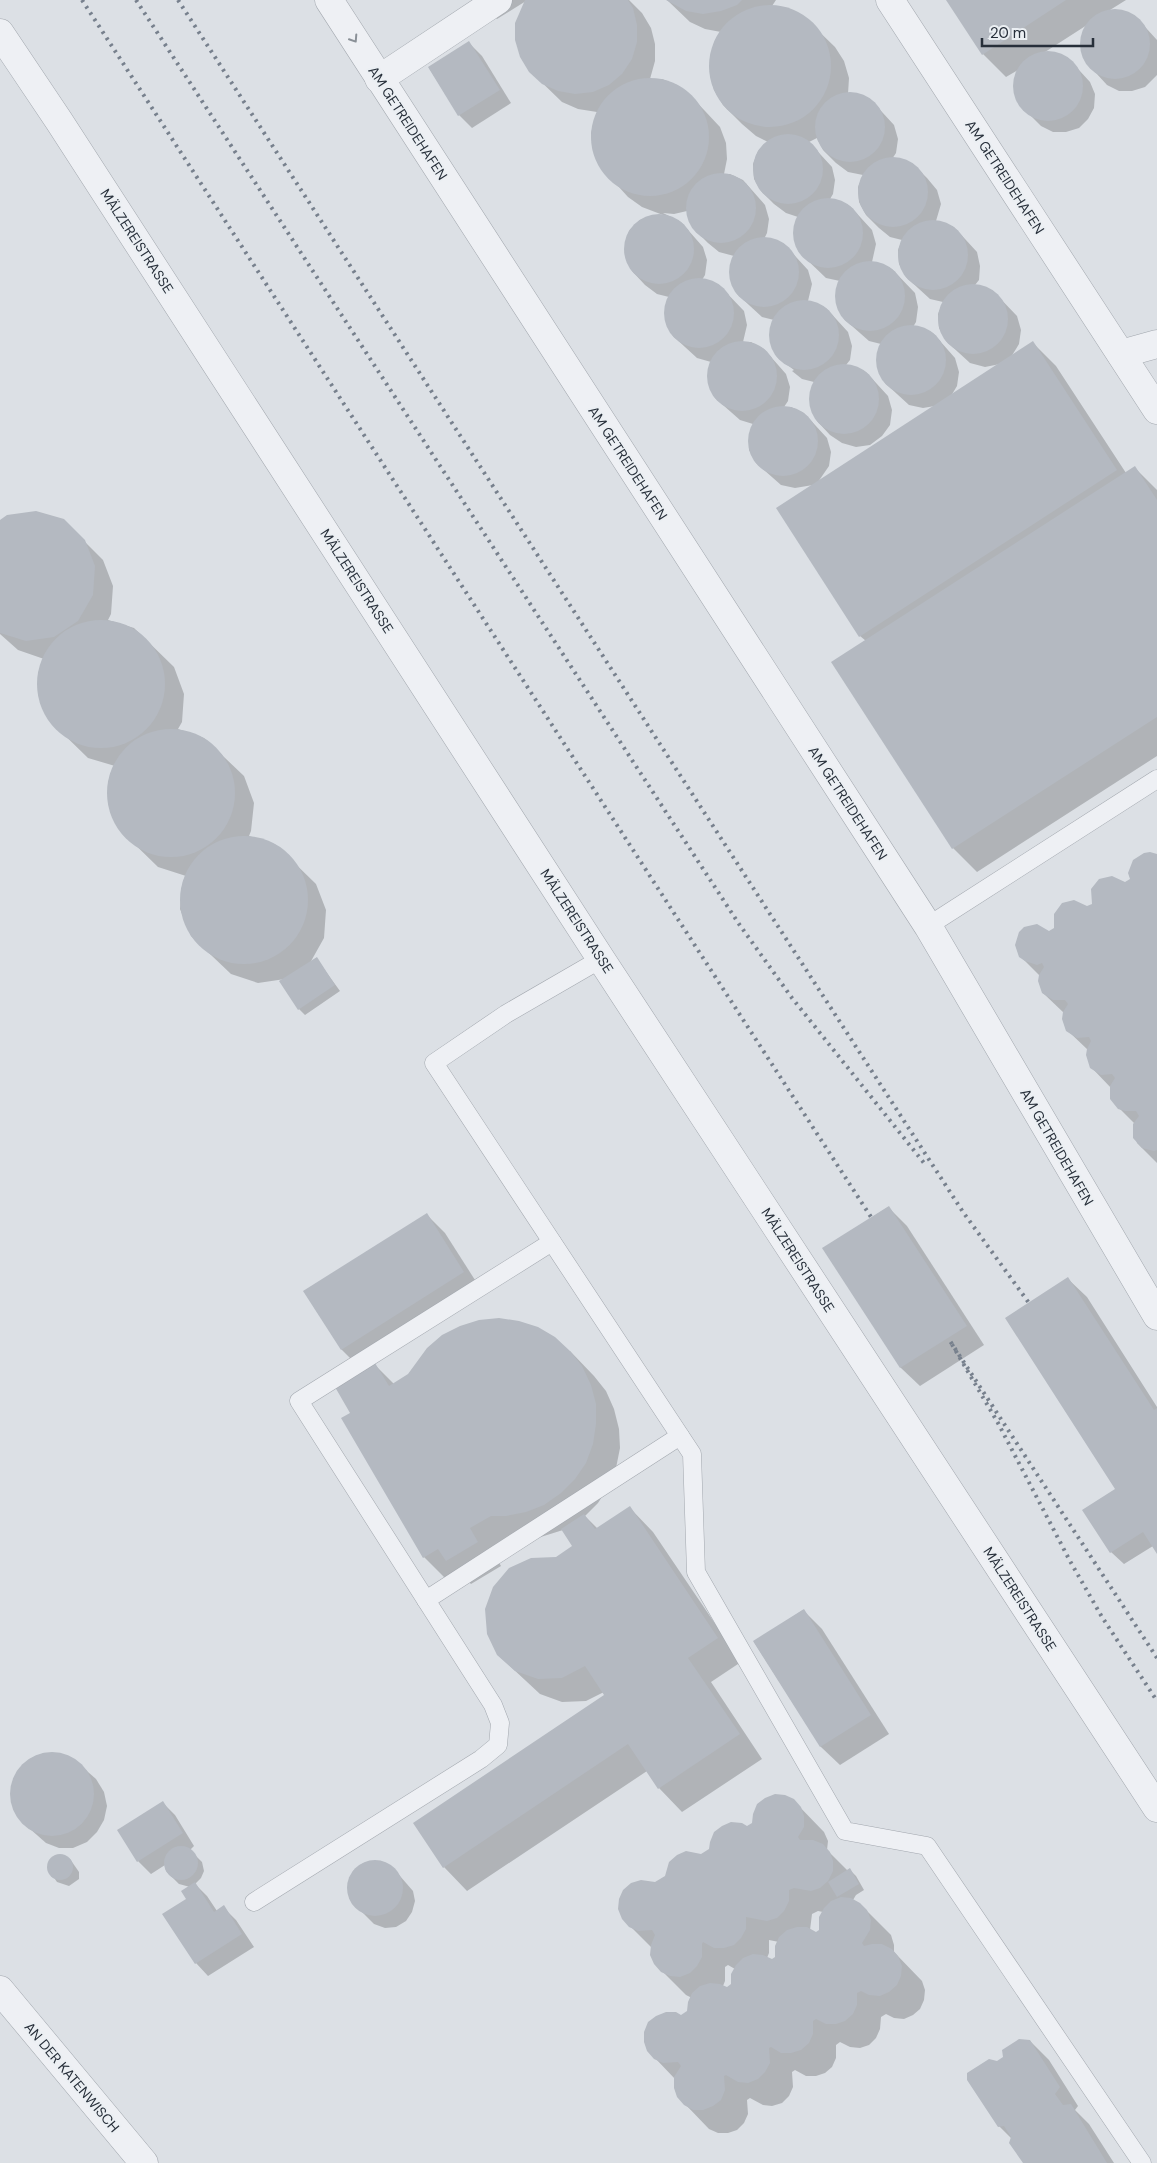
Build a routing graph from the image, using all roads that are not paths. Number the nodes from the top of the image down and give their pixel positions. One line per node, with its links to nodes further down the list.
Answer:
1 (328, 0): 5 (street, AM GETREIDEHAFEN, one-way to 5)
2 (498, 0): 5 (street)
3 (890, 0): 8 (street, AM GETREIDEHAFEN)
4 (0, 33): 12 (street, MÄLZEREISTRASSE)
5 (379, 79): 11 (street, AM GETREIDEHAFEN)
6 (1157, 329): 8 (lane)
7 (1157, 344): 8 (street)
8 (1121, 354): 9 (street, AM GETREIDEHAFEN)
9 (1157, 410)
10 (1157, 779): 11 (lane)
11 (928, 926): 14 (street, AM GETREIDEHAFEN)
12 (601, 959): 13 (lane); 17 (street, MÄLZEREISTRASSE)
13 (552, 1242): 15 (lane); 16 (lane)
14 (1157, 1316)
15 (680, 1436): 16 (lane); 21 (lane)
16 (426, 1600): 18 (lane)
17 (1157, 1808)
18 (254, 1902)
19 (0, 1990): 20 (street, AN DER KATENWISCH)
20 (144, 2163)
21 (1142, 2163)

